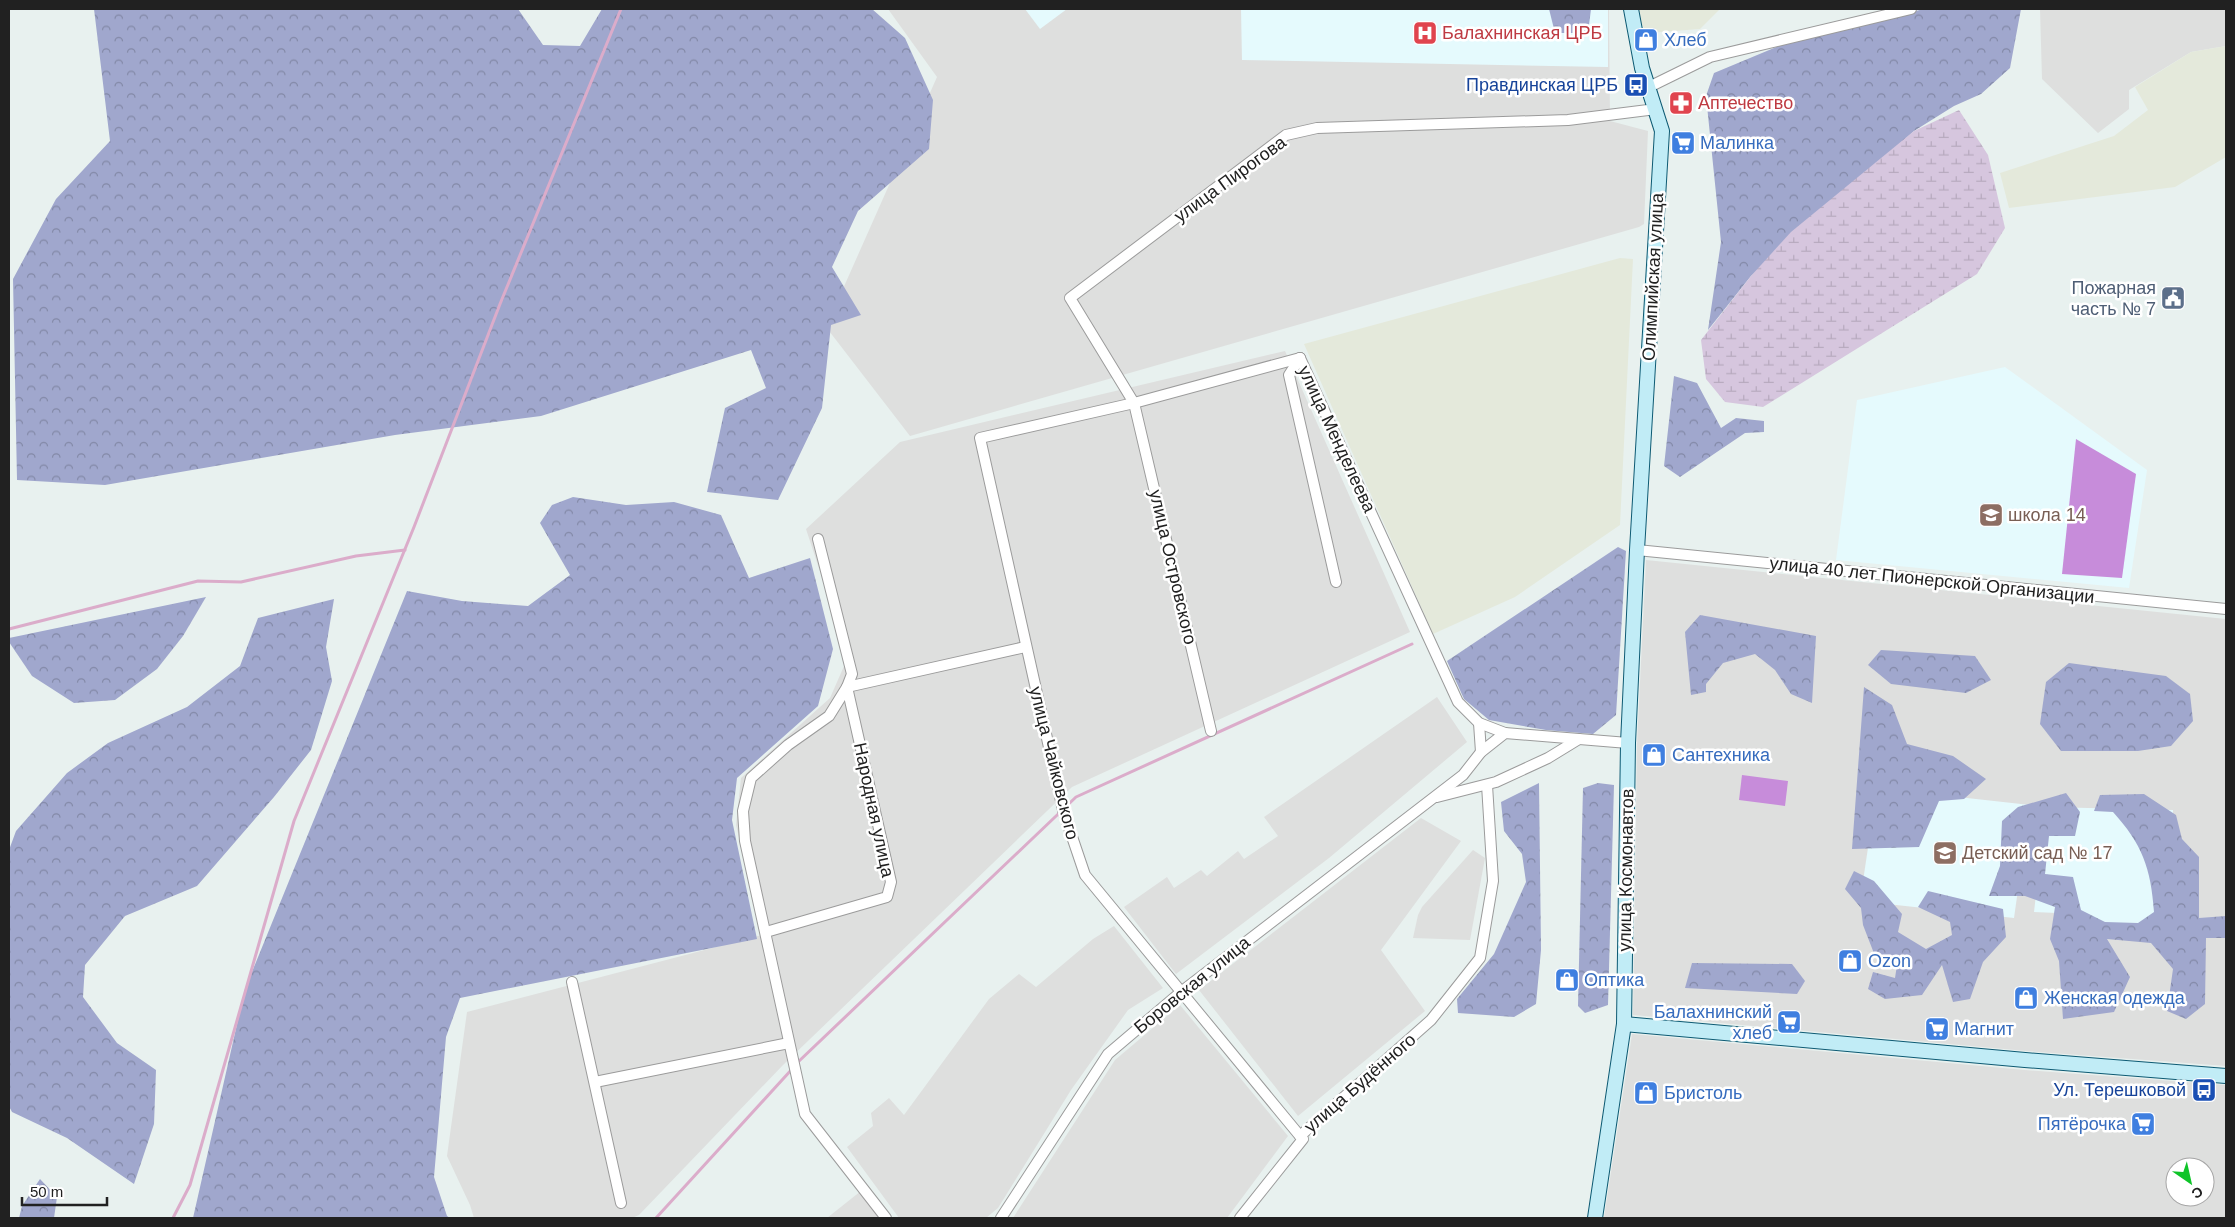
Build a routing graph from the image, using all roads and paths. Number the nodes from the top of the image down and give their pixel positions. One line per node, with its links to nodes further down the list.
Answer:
1 (1631, 9): 3 (street, Олимпийская улица)
2 (1911, 9): 3 (street)
3 (1649, 87): 4 (street, Олимпийская улица)
4 (1656, 109): 6 (street, улица Пирогова); 8 (street, Олимпийская улица)
5 (1300, 358): 6 (street); 9 (street, улица Менделеева); 13 (street, улица Менделеева)
6 (1134, 403): 11 (street, улица Чайковского); 14 (street, улица Островского)
7 (818, 538): 12 (street, Народная улица)
8 (1637, 550): 10 (street, улица 40 лет Пионерской Организации); 17 (street, улица Космонавтов)
9 (1336, 582)
10 (2226, 609)
11 (1025, 647): 12 (street); 23 (street, улица Чайковского)
12 (847, 687): 21 (street, Народная улица); 21 (street, Народная улица)
13 (1479, 723): 15 (street, улица Менделеева); 18 (street)
14 (1211, 731)
15 (1505, 732): 16 (street); 18 (street, Боровская улица)
16 (1579, 739): 17 (street); 19 (street, Боровская улица)
17 (1628, 743): 24 (street, улица Космонавтов)
18 (1481, 752): 20 (street, Боровская улица)
19 (1487, 784): 20 (street, Боровская улица); 28 (street, улица Будённого)
20 (1433, 798): 23 (street, Боровская улица)
21 (766, 932): 25 (street, Народная улица)
22 (572, 982): 27 (street)
23 (1181, 992): 28 (street, улица Чайковского); 31 (street, Боровская улица)
24 (1624, 1024): 26 (street); 33 (street, улица Космонавтов)
25 (789, 1043): 27 (street); 30 (street, Народная улица)
26 (2226, 1076)
27 (595, 1082): 29 (street)
28 (1300, 1136): 32 (street, улица Будённого)
29 (621, 1204)
30 (886, 1218)
31 (1001, 1218)
32 (1240, 1218)
33 (1595, 1218)

